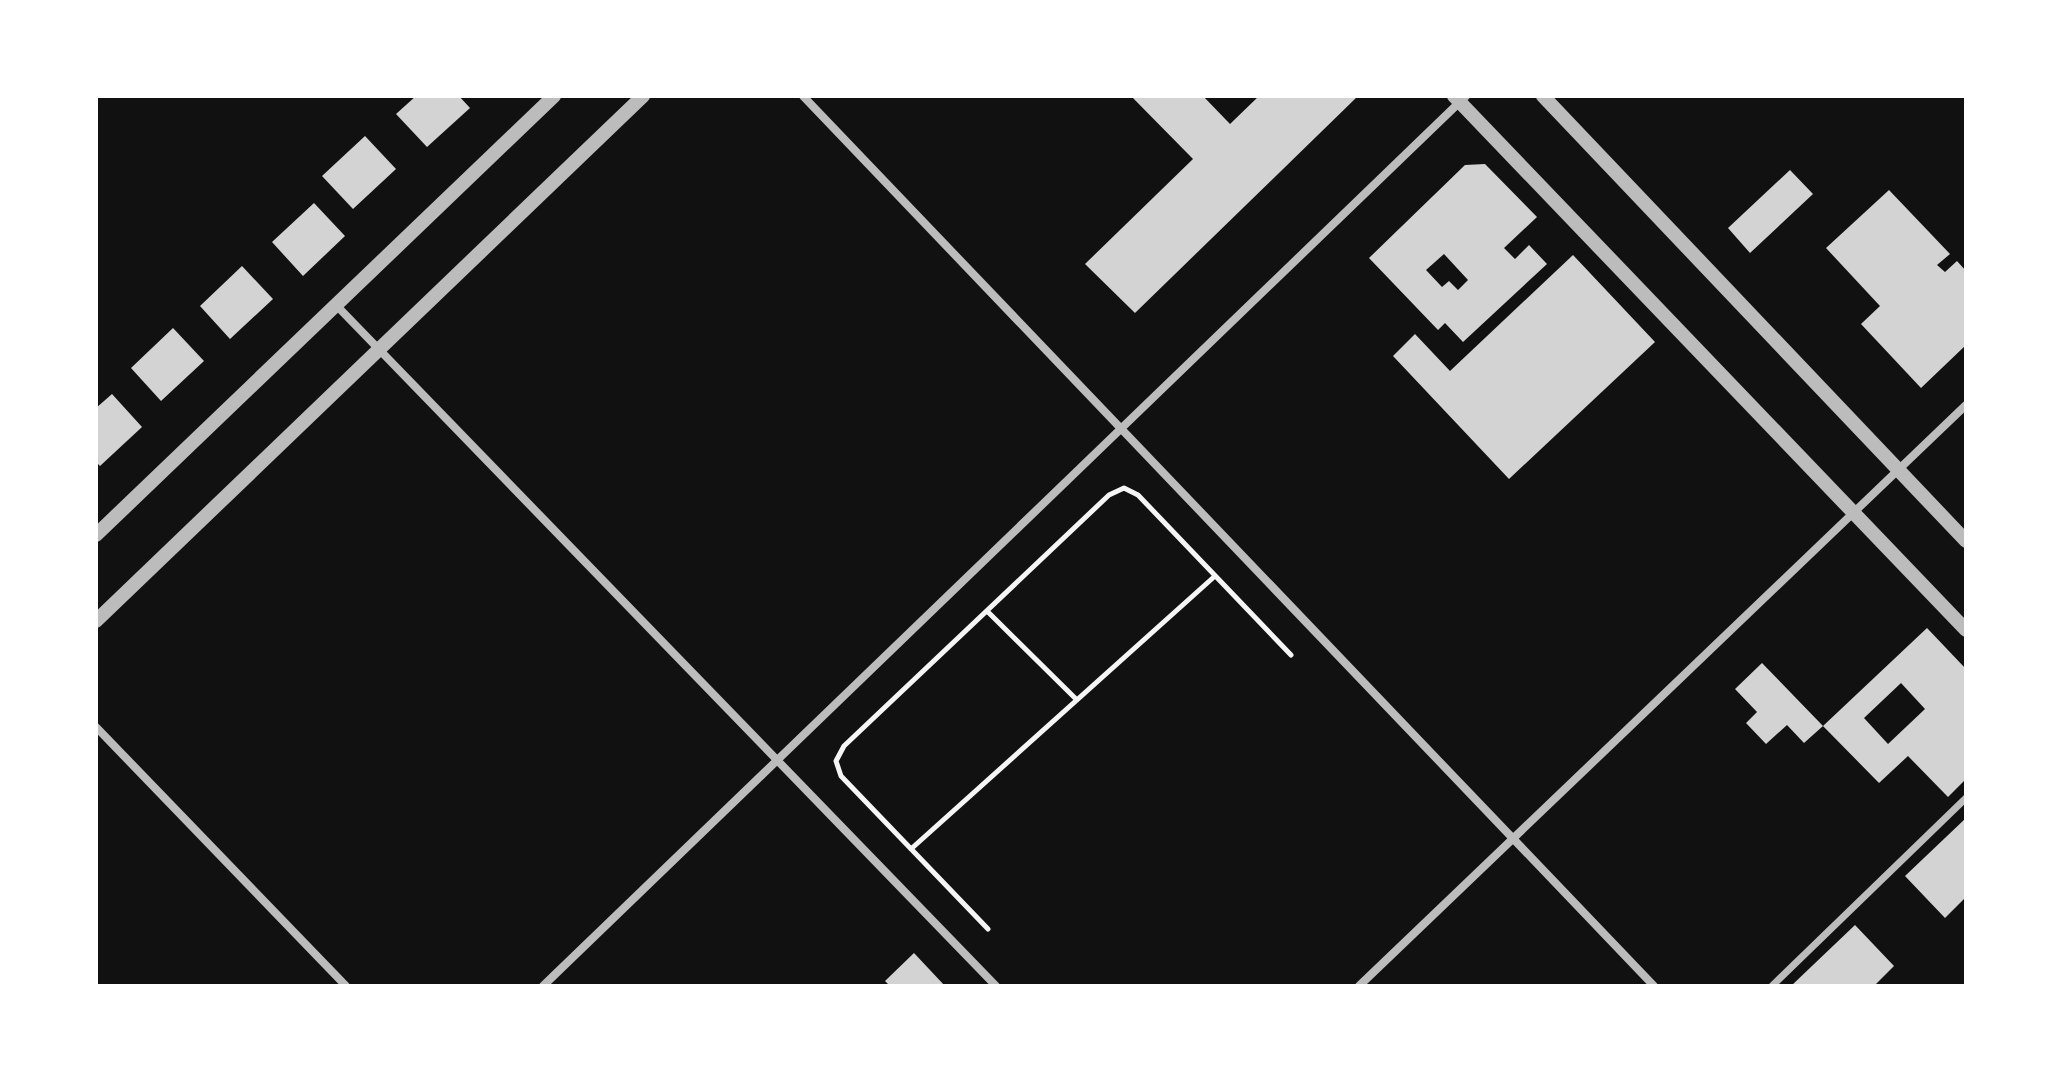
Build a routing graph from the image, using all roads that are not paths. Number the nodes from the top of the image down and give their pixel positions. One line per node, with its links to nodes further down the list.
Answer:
1 (554, 96): 6 (street)
2 (643, 96): 7 (street)
3 (803, 96): 9 (street)
4 (1543, 96): 10 (street)
5 (1460, 98): 9 (street); 11 (street)
6 (336, 305): 7 (street); 12 (street)
7 (380, 349): 14 (street); 17 (street)
8 (1966, 405): 10 (street)
9 (1121, 428): 17 (street); 19 (street)
10 (1898, 470): 11 (street); 13 (street)
11 (1853, 513): 15 (street); 19 (street)
12 (96, 535)
13 (1966, 541)
14 (96, 621)
15 (1966, 630)
16 (96, 727): 20 (street)
17 (777, 760): 21 (street); 22 (street)
18 (1966, 798): 25 (street)
19 (1513, 838): 23 (street); 24 (street)
20 (346, 986)
21 (543, 986)
22 (996, 986)
23 (1359, 986)
24 (1654, 986)
25 (1772, 986)

